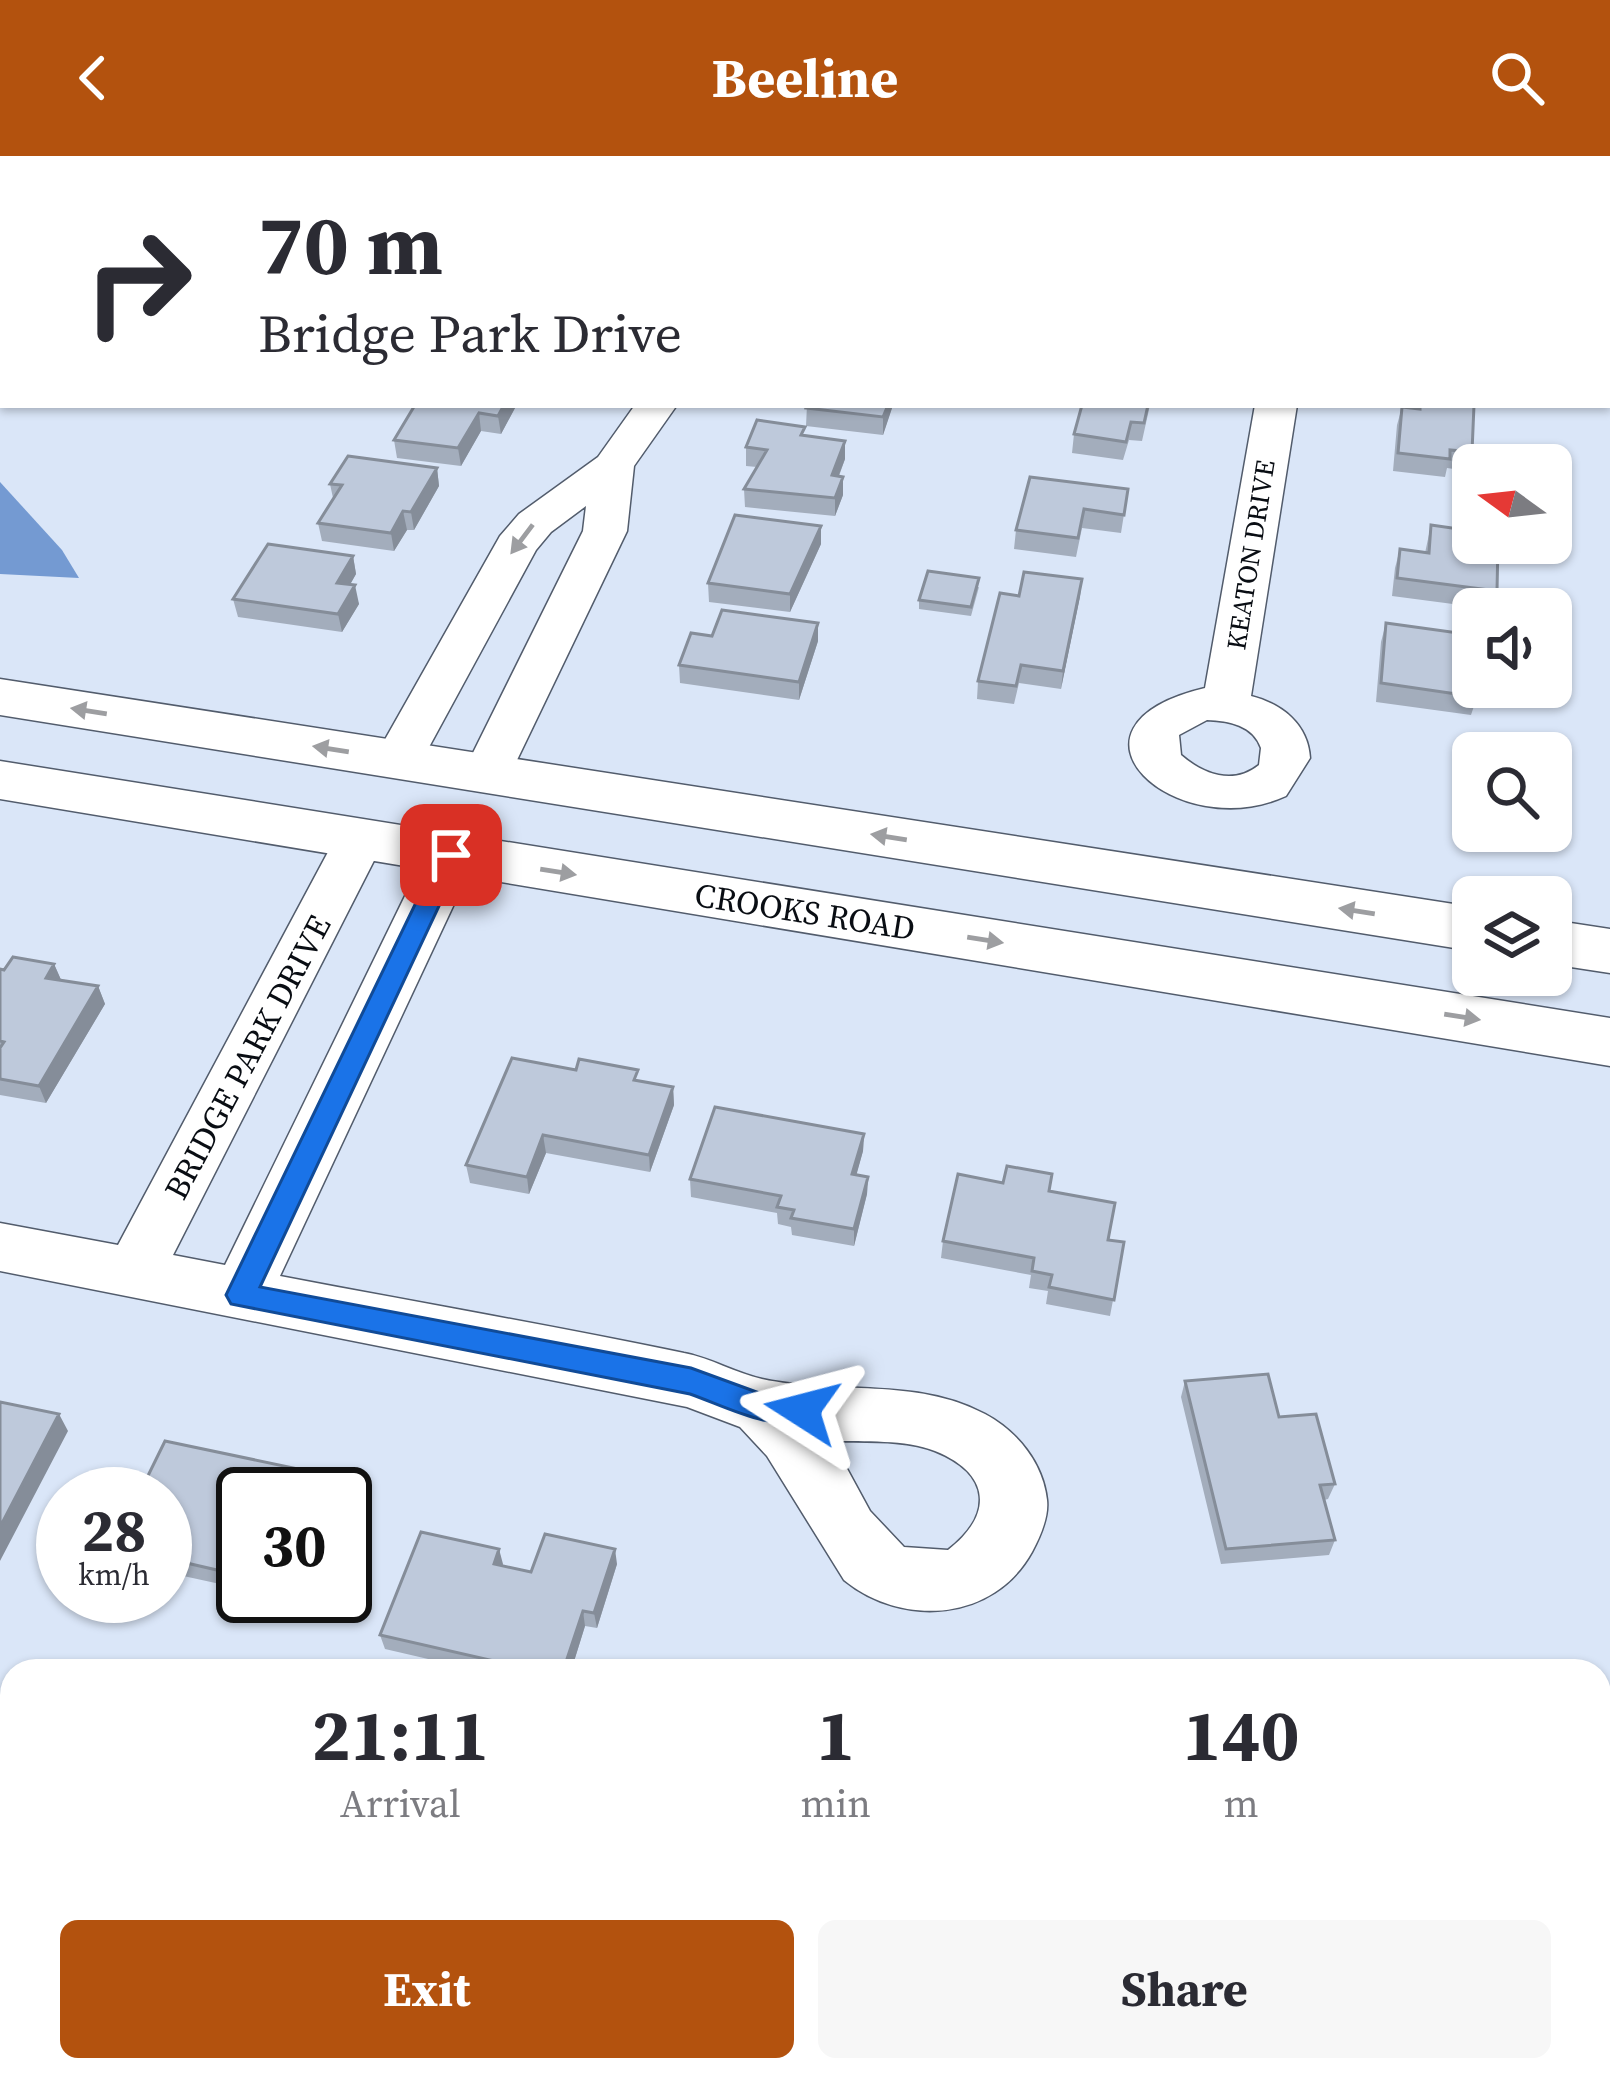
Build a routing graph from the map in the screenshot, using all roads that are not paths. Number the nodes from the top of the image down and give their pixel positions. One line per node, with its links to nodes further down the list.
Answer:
1 (654, 408): 3 (street)
2 (1276, 408): 5 (street, KEATON DRIVE)
3 (613, 466): 6 (street, one-way to 6); 7 (street)
4 (0, 697): 6 (main road, one-way to 4)
5 (1226, 705)
6 (399, 759): 7 (main road)
7 (488, 773): 11 (main road, one-way to 7)
8 (0, 780): 9 (main road, CROOKS ROAD)
9 (360, 839): 10 (main road, CROOKS ROAD); 16 (street, BRIDGE PARK DRIVE)
10 (451, 855): 14 (main road, CROOKS ROAD, one-way to 14); 17 (street)
11 (1452, 926)
12 (1572, 945): 13 (main road)
13 (1610, 951)
14 (1610, 1042)
15 (0, 1247): 16 (street)
16 (133, 1274): 17 (street)
17 (241, 1295): 18 (street)
18 (762, 1407)

